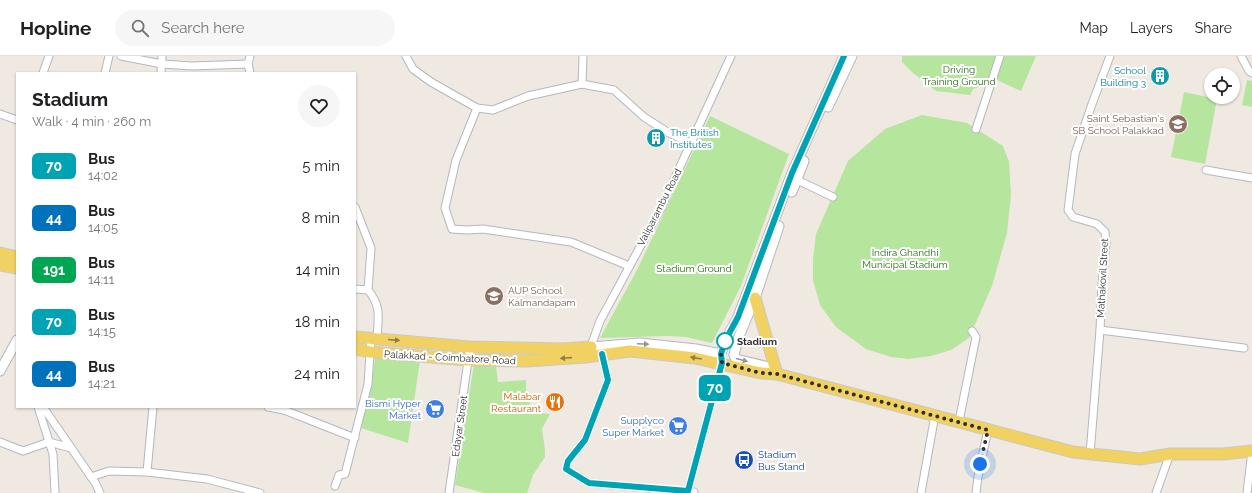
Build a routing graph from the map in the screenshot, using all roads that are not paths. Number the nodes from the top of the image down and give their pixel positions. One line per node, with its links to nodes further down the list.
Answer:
1 (49, 56): 15 (street)
2 (109, 56): 16 (street)
3 (121, 56): 13 (street)
4 (250, 56): 14 (street)
5 (406, 56): 21 (street)
6 (583, 56): 20 (street)
7 (731, 56): 25 (street, Valiparambu Road)
8 (844, 56): 27 (street)
9 (852, 56): 27 (street)
10 (1000, 56): 24 (street)
11 (1241, 56): 19 (street)
12 (1110, 57): 39 (street, Mathakovil Street)
13 (162, 61): 14 (street); 17 (street)
14 (248, 64): 18 (street)
15 (43, 72)
16 (105, 72)
17 (161, 72)
18 (250, 72)
19 (1252, 73)
20 (582, 84): 21 (street); 25 (street)
21 (477, 108): 34 (street)
22 (0, 114): 23 (street)
23 (16, 120)
24 (976, 129)
25 (691, 142): 34 (street, Valiparambu Road)
26 (1206, 170): 28 (street)
27 (794, 178): 29 (street); 38 (street); 50 (street)
28 (1252, 178)
29 (833, 197)
30 (356, 210): 37 (street)
31 (0, 253): 32 (main road)
32 (16, 257)
33 (0, 265): 35 (main road)
34 (629, 266): 48 (street, Valiparambu Road)
35 (16, 268)
36 (356, 289): 37 (street)
37 (368, 290): 42 (street)
38 (754, 298): 53 (main road); 53 (street, one-way to 53)
39 (1100, 330): 45 (street); 66 (street, Mathakovil Street)
40 (972, 331): 59 (street)
41 (356, 337): 42 (main road, Palakkad - Coimbatore Road)
42 (374, 338): 44 (main road, Palakkad - Coimbatore Road, one-way to 44); 47 (street)
43 (16, 344): 52 (street)
44 (470, 347): 48 (main road, Palakkad - Coimbatore Road); 51 (street, Edayar Street)
45 (1244, 348)
46 (356, 349): 47 (main road, Palakkad - Coimbatore Road)
47 (370, 352): 51 (main road, Palakkad - Coimbatore Road); 61 (street)
48 (588, 352): 49 (main road, Palakkad - Coimbatore Road); 50 (street, one-way to 50); 51 (main road, Palakkad - Coimbatore Road, one-way to 51)
49 (602, 354): 50 (main road, Palakkad - Coimbatore Road, one-way to 49); 50 (street)
50 (721, 358): 53 (main road, Palakkad - Coimbatore Road)
51 (468, 360): 74 (street, Edayar Street)
52 (0, 371)
53 (777, 374): 58 (main road, Palakkad - Coimbatore Road)
54 (38, 408): 63 (street)
55 (44, 408): 64 (street)
56 (153, 408): 68 (street)
57 (273, 408): 61 (street)
58 (935, 415): 59 (main road, Palakkad - Coimbatore Road); 75 (street)
59 (958, 422): 60 (main road, Palakkad - Coimbatore Road)
60 (988, 430): 66 (main road, Palakkad - Coimbatore Road); 76 (street)
61 (354, 438): 70 (street)
62 (0, 442): 63 (street)
63 (49, 442): 64 (street); 71 (street)
64 (71, 448): 69 (street)
65 (1252, 451): 67 (main road, Palakkad - Coimbatore Road); 78 (street)
66 (1090, 454): 67 (main road, Palakkad - Coimbatore Road)
67 (1170, 454): 77 (street)
68 (147, 472): 69 (street); 73 (street)
69 (91, 477): 72 (street)
70 (335, 486)
71 (55, 493)
72 (100, 493)
73 (260, 493)
74 (449, 493)
75 (921, 493)
76 (976, 493)
77 (1156, 493)
78 (1247, 493)

